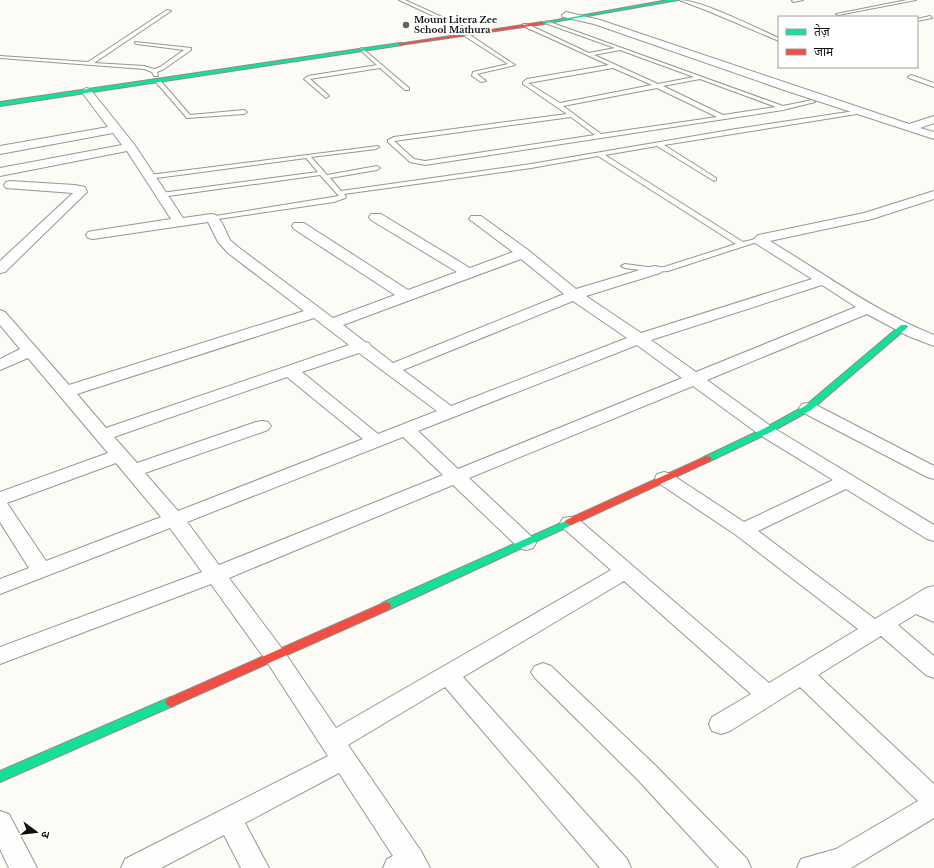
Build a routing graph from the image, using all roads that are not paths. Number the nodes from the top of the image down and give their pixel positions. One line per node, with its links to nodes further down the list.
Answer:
1 (402, 0): 16 (lane)
2 (661, 0): 10 (street)
3 (676, 0): 12 (street)
4 (681, 0): 17 (lane)
5 (800, 0): 7 (lane)
6 (914, 0): 9 (lane)
7 (794, 1)
8 (169, 11): 24 (lane)
9 (838, 14)
10 (566, 15): 12 (street); 16 (street)
11 (933, 16): 13 (lane)
12 (578, 17): 14 (street); 43 (street)
13 (918, 20)
14 (547, 22): 15 (street); 20 (lane)
15 (525, 25): 16 (street); 21 (lane)
16 (467, 32): 19 (street); 23 (street); 30 (lane)
17 (778, 40)
18 (137, 43): 27 (lane)
19 (362, 49): 23 (street); 25 (lane)
20 (620, 49): 21 (lane); 28 (lane)
21 (589, 54): 26 (lane)
22 (0, 57): 24 (lane)
23 (271, 60): 27 (street)
24 (89, 64): 27 (lane)
25 (382, 66): 34 (lane); 36 (lane)
26 (613, 66): 33 (lane); 40 (lane)
27 (156, 75): 31 (street); 42 (lane)
28 (700, 78): 33 (lane); 41 (lane)
29 (911, 78): 32 (lane)
30 (483, 80)
31 (113, 85): 35 (street); 37 (street)
32 (934, 85)
33 (658, 86): 40 (lane); 45 (lane)
34 (407, 90)
35 (86, 91): 39 (street); 48 (street)
36 (326, 96)
37 (0, 98)
38 (812, 102): 41 (lane)
39 (0, 104)
40 (558, 105): 44 (lane)
41 (783, 108): 45 (lane)
42 (244, 112)
43 (861, 112): 47 (street); 51 (lane)
44 (572, 115): 49 (lane); 49 (lane)
45 (722, 117): 49 (lane)
46 (934, 119): 47 (street)
47 (908, 128): 50 (street)
48 (117, 129): 52 (street); 54 (street)
49 (600, 136)
50 (934, 136)
51 (658, 144): 55 (lane); 62 (lane)
52 (130, 147): 57 (street); 61 (street)
53 (376, 147): 56 (lane)
54 (0, 150)
55 (599, 154): 64 (lane); 74 (lane)
56 (307, 156): 60 (lane); 61 (lane)
57 (28, 166): 59 (street); 63 (street)
58 (377, 168): 60 (lane)
59 (0, 172)
60 (324, 175): 64 (lane); 65 (lane)
61 (149, 177): 65 (street)
62 (714, 179)
63 (5, 190): 77 (street)
64 (340, 193): 68 (lane)
65 (161, 195): 70 (street)
66 (934, 195): 73 (street)
67 (376, 217): 79 (street)
68 (211, 218): 70 (street); 84 (street)
69 (476, 219): 75 (street)
70 (179, 222): 72 (street)
71 (299, 226): 82 (street)
72 (93, 236)
73 (760, 240): 74 (lane); 80 (street)
74 (742, 244): 78 (lane)
75 (523, 253): 79 (street); 81 (street)
76 (625, 266): 78 (lane)
77 (0, 269)
78 (655, 270): 81 (street)
79 (468, 273): 82 (street)
80 (823, 280): 83 (street); 88 (street)
81 (574, 295): 88 (street); 93 (street)
82 (407, 296): 86 (street)
83 (868, 308): 87 (street); 95 (street)
84 (315, 312): 86 (street); 96 (street)
85 (1, 319): 91 (street)
86 (331, 324): 90 (street)
87 (904, 327): 89 (street); 97 (street)
88 (639, 339): 95 (street); 98 (street)
89 (934, 341)
90 (362, 346): 93 (street); 94 (street)
91 (30, 350): 92 (street); 96 (street)
92 (0, 365)
93 (392, 368): 98 (street)
94 (290, 371): 102 (street); 103 (street)
95 (693, 379): 101 (street); 106 (street)
96 (66, 392): 102 (street)
97 (808, 408): 101 (street); 105 (street)
98 (450, 413): 100 (street)
99 (262, 426): 104 (street)
100 (406, 430): 103 (street); 106 (street)
101 (766, 431): 107 (street); 108 (street)
102 (102, 435): 104 (street)
103 (376, 442): 111 (street)
104 (126, 463): 109 (street); 111 (street)
105 (934, 473)
106 (456, 476): 115 (street); 118 (street)
107 (664, 478): 112 (street); 113 (street)
108 (847, 481): 113 (street); 114 (street)
109 (0, 499)
110 (0, 507): 116 (street)
111 (174, 519): 116 (street); 118 (street)
112 (570, 523): 115 (street); 117 (street)
113 (743, 530): 121 (street)
114 (934, 534)
115 (526, 543): 123 (street)
116 (42, 571): 119 (street)
117 (625, 571): 127 (street); 128 (street)
118 (215, 575): 122 (street); 123 (street)
119 (0, 588)
120 (928, 604): 121 (street)
121 (878, 627): 124 (street); 126 (street)
122 (0, 656)
123 (275, 656): 130 (street); 131 (street)
124 (934, 669)
125 (543, 672): 141 (street)
126 (802, 674): 128 (street); 132 (street)
127 (448, 675): 130 (street); 140 (street)
128 (768, 695): 129 (street)
129 (721, 724)
130 (338, 751): 134 (street); 136 (street)
131 (0, 776)
132 (934, 800)
133 (934, 805): 142 (street)
134 (229, 819): 138 (street); 139 (street)
135 (0, 822): 137 (street)
136 (408, 865)
137 (23, 868)
138 (135, 868)
139 (255, 868)
140 (617, 868)
141 (737, 868)
142 (812, 868)

